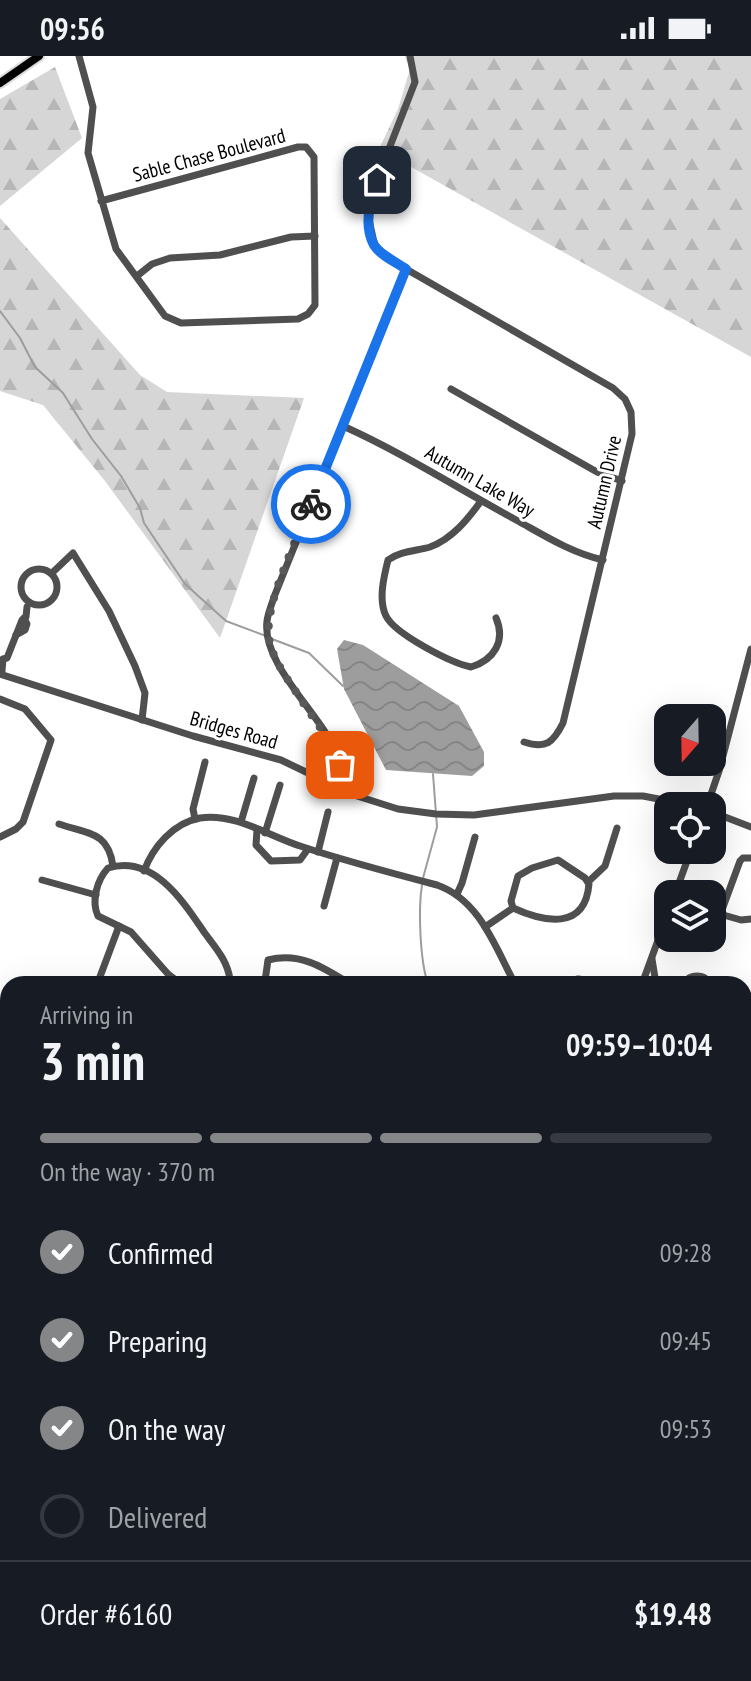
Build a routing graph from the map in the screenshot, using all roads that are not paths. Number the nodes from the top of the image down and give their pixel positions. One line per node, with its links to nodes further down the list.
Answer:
1 (39, 56): 4 (main road)
2 (79, 56): 5 (street, Sable Chase Boulevard)
3 (410, 56): 7 (street, Autumn Drive)
4 (0, 83)
5 (101, 201): 6 (street, Sable Chase Boulevard); 8 (street, Sable Chase Boulevard)
6 (315, 236): 8 (street); 8 (street, Sable Chase Boulevard)
7 (406, 269): 10 (street); 11 (street, Autumn Drive)
8 (137, 276)
9 (451, 389): 11 (street)
10 (343, 426): 12 (street, Autumn Lake Way); 25 (street)
11 (622, 481): 13 (street, Autumn Drive)
12 (481, 501): 13 (street, Autumn Lake Way); 16 (street)
13 (603, 560): 21 (street, Autumn Drive)
14 (52, 573): 15 (street); 15 (street); 20 (street)
15 (28, 605): 18 (street)
16 (496, 618)
17 (751, 649): 26 (street)
18 (1, 674): 20 (street, Bridges Road)
19 (0, 699): 36 (street)
20 (142, 720): 25 (street, Bridges Road)
21 (524, 742)
22 (205, 762): 30 (street)
23 (254, 778): 31 (street)
24 (280, 785): 35 (street)
25 (337, 788): 27 (street, Bridges Road)
26 (712, 792)
27 (654, 798)
28 (328, 812): 39 (street)
29 (726, 817): 33 (street)
30 (195, 819): 31 (street); 43 (street)
31 (241, 822): 35 (street)
32 (59, 824): 42 (street)
33 (751, 827)
34 (617, 828): 45 (street)
35 (261, 832): 38 (street); 38 (street)
36 (0, 837)
37 (475, 837): 46 (street)
38 (308, 849): 39 (street)
39 (318, 852): 40 (street)
40 (337, 858): 46 (street); 49 (street)
41 (751, 858): 48 (street)
42 (113, 866): 43 (street); 47 (street)
43 (144, 871): 59 (street)
44 (42, 880): 47 (street)
45 (588, 882): 50 (street); 50 (street)
46 (457, 894): 54 (street)
47 (96, 895): 53 (street)
48 (726, 898)
49 (324, 906)
50 (513, 908): 54 (street)
51 (726, 916): 52 (street)
52 (751, 919)
53 (119, 926): 57 (street); 58 (street)
54 (485, 927): 62 (street)
55 (654, 951): 56 (street)
56 (652, 956): 63 (street); 64 (street)
57 (100, 976)
58 (171, 976)
59 (229, 976)
60 (266, 976): 61 (street)
61 (336, 976)
62 (511, 976)
63 (645, 976)
64 (655, 976)

